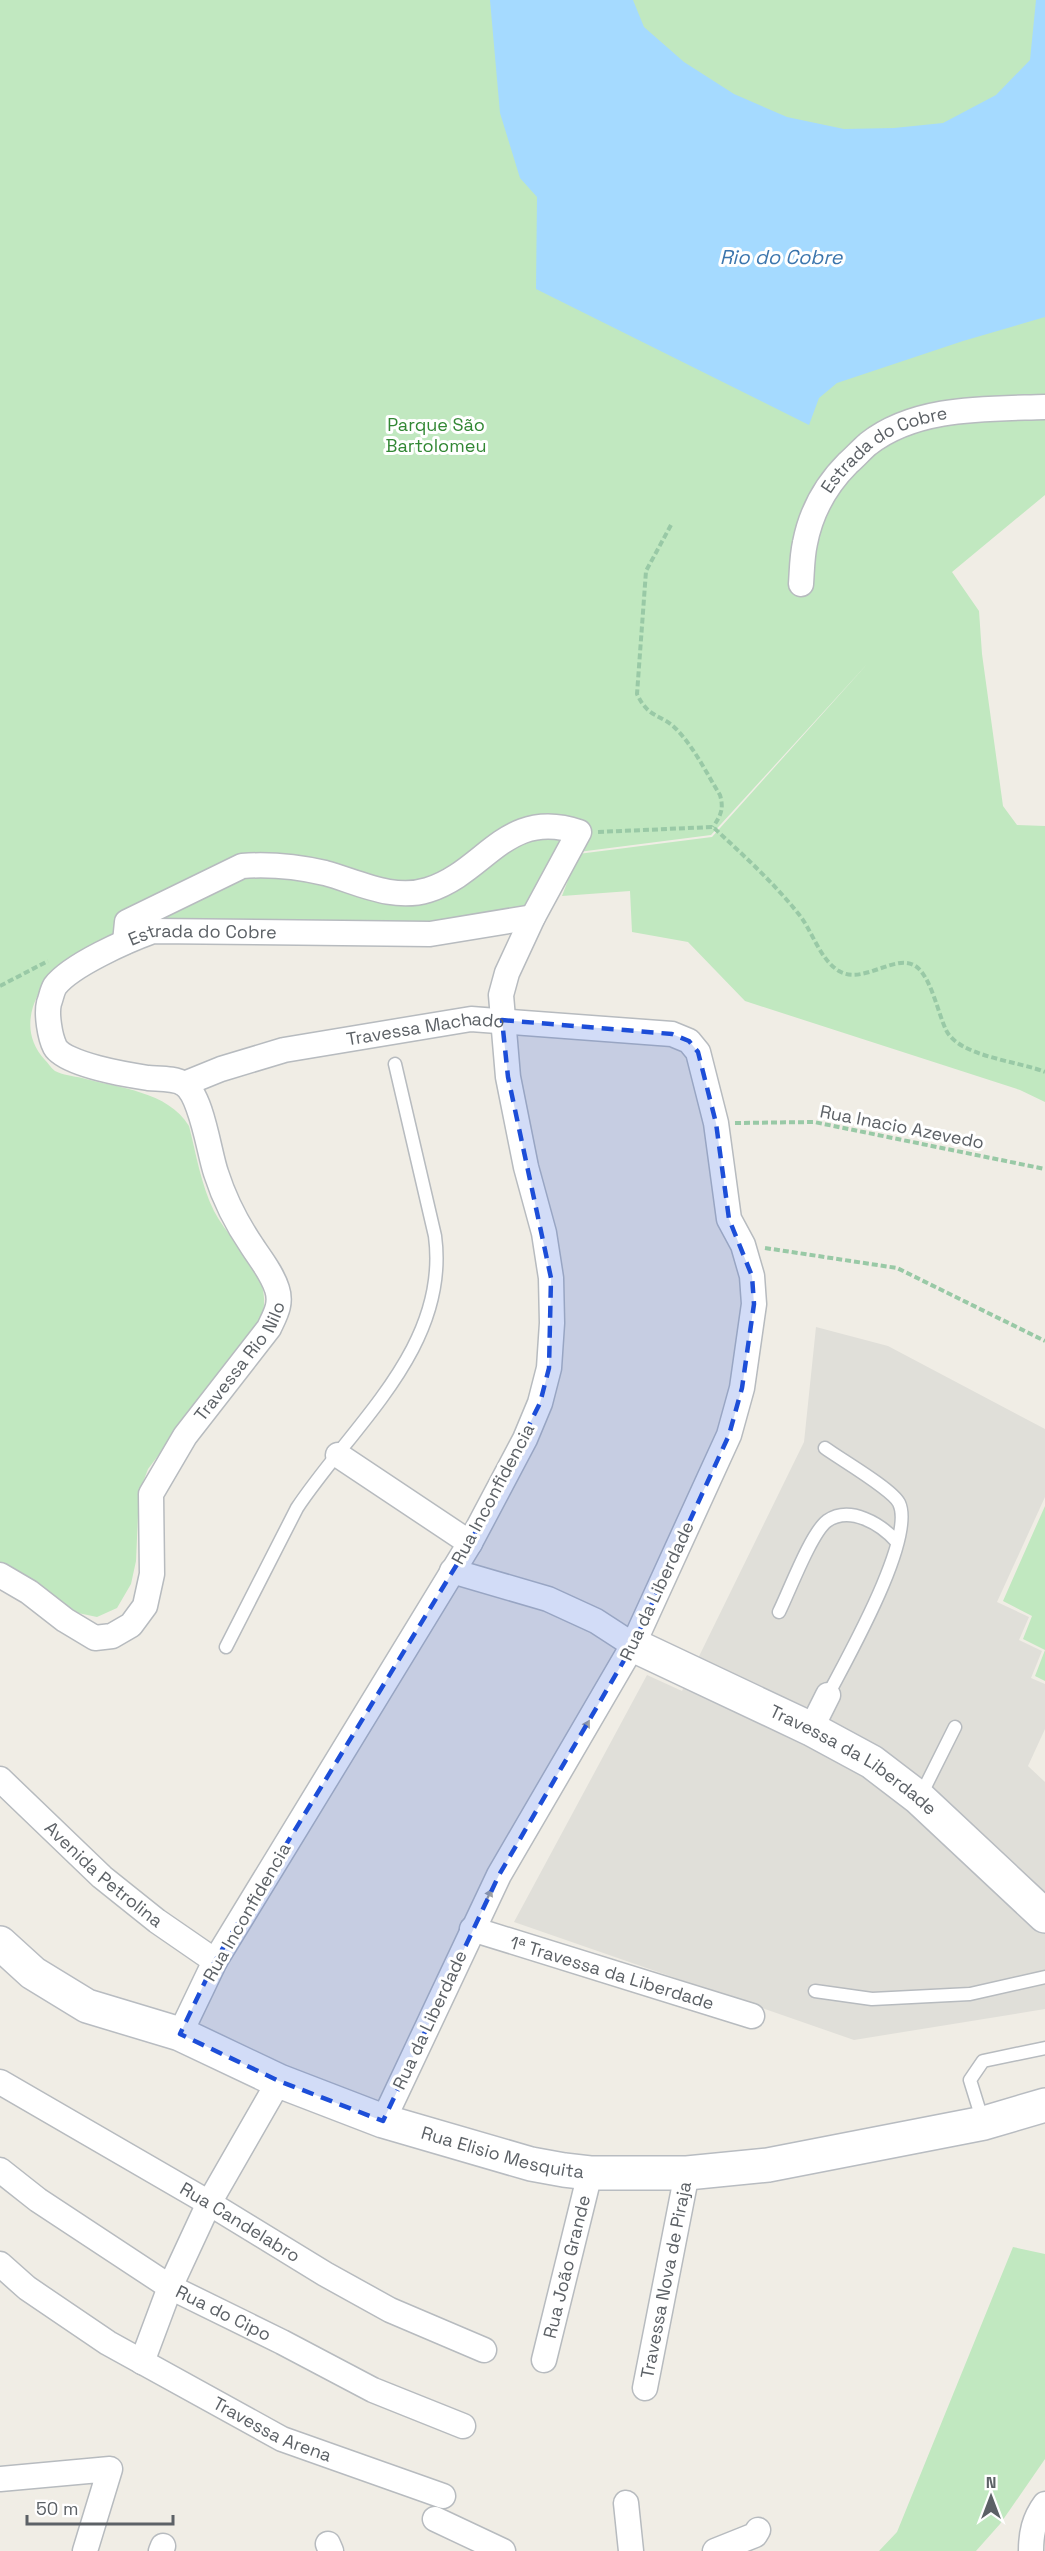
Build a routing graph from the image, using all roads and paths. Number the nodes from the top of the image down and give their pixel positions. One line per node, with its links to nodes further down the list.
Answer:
1 (1045, 407): 3 (street, Estrada do Cobre)
2 (671, 525): 4 (path)
3 (801, 584)
4 (713, 827): 5 (path); 11 (path)
5 (579, 832): 6 (street, Rua Inconfidencia); 7 (street, Estrada do Cobre)
6 (533, 917): 7 (street, Estrada do Cobre); 8 (street, Rua Inconfidencia)
7 (125, 942): 12 (street)
8 (502, 1020): 9 (street, Travessa Machado); 12 (street, Travessa Machado); 20 (street, Rua Inconfidencia)
9 (672, 1034): 13 (street, Rua da Liberdade)
10 (395, 1064): 18 (lane)
11 (1045, 1072)
12 (184, 1084): 22 (street, Travessa Rio Nilo)
13 (716, 1123): 14 (path, Rua Inacio Azevedo); 15 (street, Rua da Liberdade)
14 (1045, 1169)
15 (743, 1245): 16 (path); 24 (street, Rua da Liberdade)
16 (1045, 1341)
17 (825, 1448): 19 (lane)
18 (338, 1455): 20 (street); 25 (lane)
19 (897, 1542): 23 (lane); 26 (lane)
20 (470, 1543): 21 (street, Rua Inconfidencia)
21 (452, 1572): 24 (street); 34 (street, Rua Inconfidencia)
22 (0, 1575)
23 (779, 1612)
24 (633, 1645): 28 (street, Travessa da Liberdade); 32 (street, Rua da Liberdade, one-way to 24)
25 (226, 1647)
26 (828, 1695): 28 (street)
27 (955, 1727): 30 (lane)
28 (811, 1729): 30 (street, Travessa da Liberdade)
29 (0, 1779): 34 (street, Avenida Petrolina)
30 (919, 1798): 31 (street, Travessa da Liberdade)
31 (1045, 1916)
32 (472, 1929): 37 (street, 1ª Travessa da Liberdade); 43 (street, Rua da Liberdade)
33 (0, 1943): 38 (street, Rua Elisio Mesquita)
34 (216, 1961): 38 (street, Rua Inconfidencia)
35 (1045, 1977): 36 (lane)
36 (815, 1991)
37 (752, 2016)
38 (180, 2034): 40 (street, Rua Elisio Mesquita)
39 (1045, 2048): 44 (lane)
40 (279, 2081): 43 (street, Rua Elisio Mesquita); 48 (street)
41 (0, 2082): 48 (street, Rua Candelabro)
42 (1045, 2105): 44 (street, Rua Elisio Mesquita)
43 (383, 2121): 46 (street, Rua Elisio Mesquita)
44 (984, 2123): 47 (street, Rua Elisio Mesquita)
45 (0, 2170): 50 (street, Rua do Cipo)
46 (590, 2173): 47 (street, Rua Elisio Mesquita); 52 (street, Rua João Grande)
47 (687, 2173): 54 (street, Travessa Nova de Piraja)
48 (209, 2203): 50 (street); 51 (street, Rua Candelabro)
49 (0, 2264): 53 (street, Travessa Arena)
50 (170, 2287): 53 (street); 55 (street, Rua do Cipo)
51 (484, 2350)
52 (544, 2360)
53 (142, 2362): 57 (street, Travessa Arena)
54 (645, 2388)
55 (463, 2426)
56 (0, 2479): 62 (street)
57 (443, 2496)
58 (626, 2503): 64 (street)
59 (1045, 2504): 66 (street)
60 (435, 2519): 63 (street)
61 (758, 2530): 65 (street)
62 (85, 2551)
63 (503, 2551)
64 (631, 2551)
65 (715, 2551)
66 (1031, 2551)

